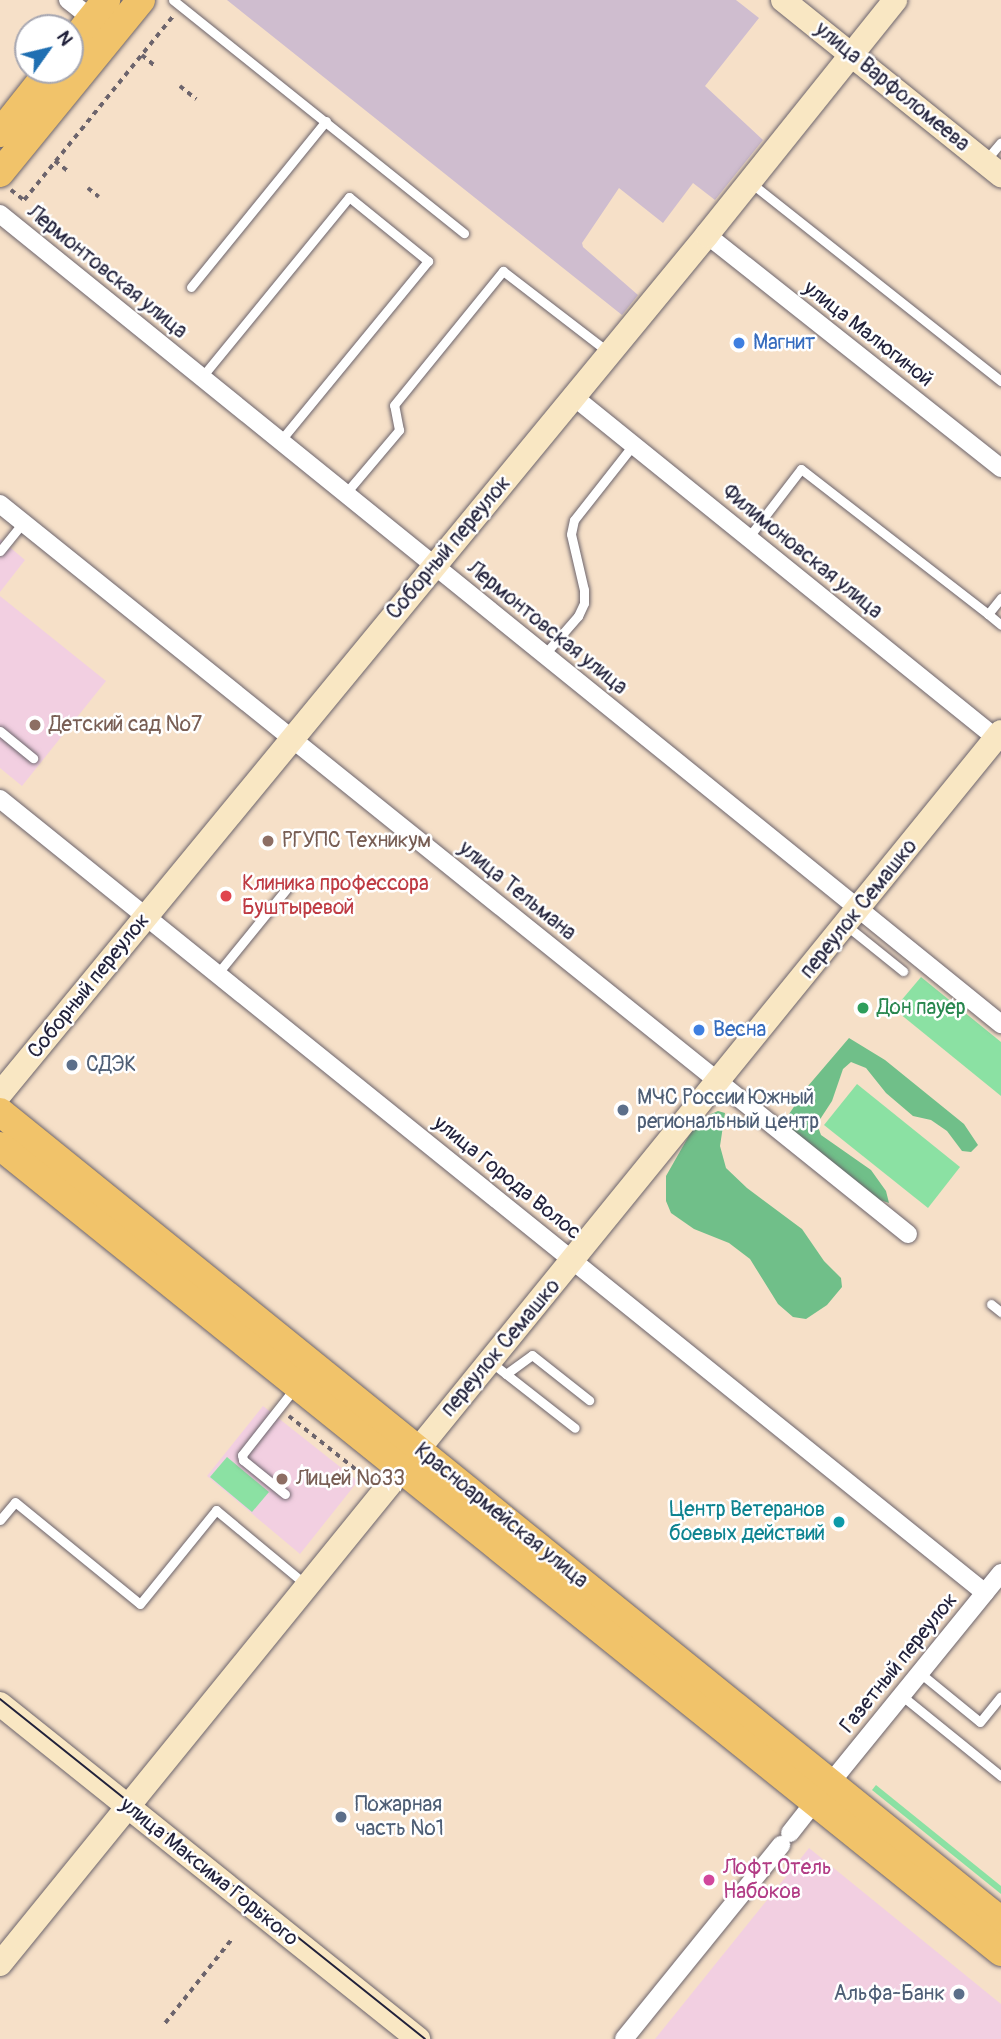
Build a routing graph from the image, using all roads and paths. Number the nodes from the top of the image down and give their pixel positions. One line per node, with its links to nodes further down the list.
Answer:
1 (68, 0): 6 (street)
2 (141, 0): 20 (main road)
3 (783, 0): 9 (street, улица Варфоломеева)
4 (895, 0): 9 (street, Соборный переулок)
5 (177, 3): 8 (path); 14 (lane)
6 (98, 9): 7 (main road)
7 (84, 26)
8 (142, 55): 10 (path); 17 (path)
9 (852, 56): 18 (street, улица Варфоломеева); 21 (street, Соборный переулок)
10 (155, 66)
11 (39, 84): 15 (main road)
12 (180, 86): 13 (path)
13 (196, 99)
14 (326, 121): 26 (lane); 28 (lane)
15 (0, 133)
16 (1001, 142): 18 (lane)
17 (55, 161): 19 (path); 24 (path)
18 (993, 169)
19 (69, 172)
20 (0, 173)
21 (750, 182): 27 (street, Соборный переулок); 31 (lane)
22 (88, 188): 23 (path)
23 (99, 197)
24 (24, 200)
25 (0, 214): 30 (street, Лермонтовская улица)
26 (464, 233)
27 (707, 235): 29 (street, Соборный переулок); 35 (street, улица Малюгиной)
28 (191, 287)
29 (610, 354): 32 (street, Соборный переулок); 36 (lane)
30 (201, 378): 33 (street, Лермонтовская улица); 33 (lane)
31 (1001, 381)
32 (574, 397): 34 (street, Филимоновская улица); 41 (street, Соборный переулок)
33 (280, 442): 36 (street, Лермонтовская улица)
34 (633, 445): 39 (street, Филимоновская улица); 45 (lane)
35 (1001, 468)
36 (345, 495): 41 (street, Лермонтовская улица)
37 (0, 504): 38 (street, улица Тельмана)
38 (23, 523): 40 (lane); 48 (street, улица Тельмана)
39 (748, 538): 43 (lane); 47 (street, Филимоновская улица)
40 (0, 551)
41 (434, 566): 45 (street, Лермонтовская улица); 48 (street, Соборный переулок)
42 (1001, 598): 43 (lane)
43 (988, 614): 44 (lane)
44 (1001, 625)
45 (544, 655): 53 (street, Лермонтовская улица)
46 (0, 731): 49 (lane)
47 (999, 737): 53 (street, переулок Семашко)
48 (292, 739): 52 (street, Соборный переулок); 57 (street, улица Тельмана)
49 (33, 758)
50 (0, 799): 52 (street, улица Города Волос)
51 (288, 887): 55 (lane)
52 (147, 916): 55 (street, улица Города Волос); 58 (street, Соборный переулок)
53 (852, 917): 54 (lane); 56 (street, Лермонтовская улица); 57 (street, переулок Семашко)
54 (903, 971)
55 (218, 973): 62 (street, улица Города Волос)
56 (1001, 1024)
57 (718, 1083): 61 (street, улица Тельмана); 62 (street, переулок Семашко)
58 (0, 1094)
59 (0, 1112): 70 (main road, Красноармейская улица)
60 (0, 1146): 66 (main road, Красноармейская улица)
61 (908, 1234)
62 (573, 1261): 65 (street, переулок Семашко); 76 (street, улица Города Волос)
63 (991, 1304): 64 (lane)
64 (1001, 1312)
65 (498, 1368): 67 (lane); 69 (lane); 70 (street, переулок Семашко)
66 (298, 1385): 68 (lane); 70 (main road, Красноармейская улица)
67 (589, 1400)
68 (279, 1408): 71 (path); 72 (lane)
69 (575, 1428)
70 (410, 1458): 71 (street, переулок Семашко); 82 (main road, Красноармейская улица)
71 (383, 1491): 75 (street, переулок Семашко)
72 (285, 1494)
73 (0, 1520): 75 (lane)
74 (1001, 1573): 76 (street, Газетный переулок)
75 (307, 1586): 83 (street, переулок Семашко)
76 (985, 1593): 77 (street, Газетный переулок)
77 (920, 1673): 78 (street, Газетный переулок); 79 (lane)
78 (901, 1695): 81 (lane); 82 (street, Газетный переулок)
79 (1001, 1696)
80 (0, 1704): 83 (street, улица Максима Горького)
81 (1001, 1776)
82 (824, 1791): 84 (main road, Красноармейская улица); 86 (main road, Красноармейская улица); 90 (street, Газетный переулок)
83 (129, 1808): 87 (street, переулок Семашко); 89 (street, улица Максима Горького)
84 (1001, 1921)
85 (230, 1940): 88 (path)
86 (1001, 1952)
87 (0, 1964)
88 (165, 2023)
89 (418, 2039)
90 (624, 2039)

